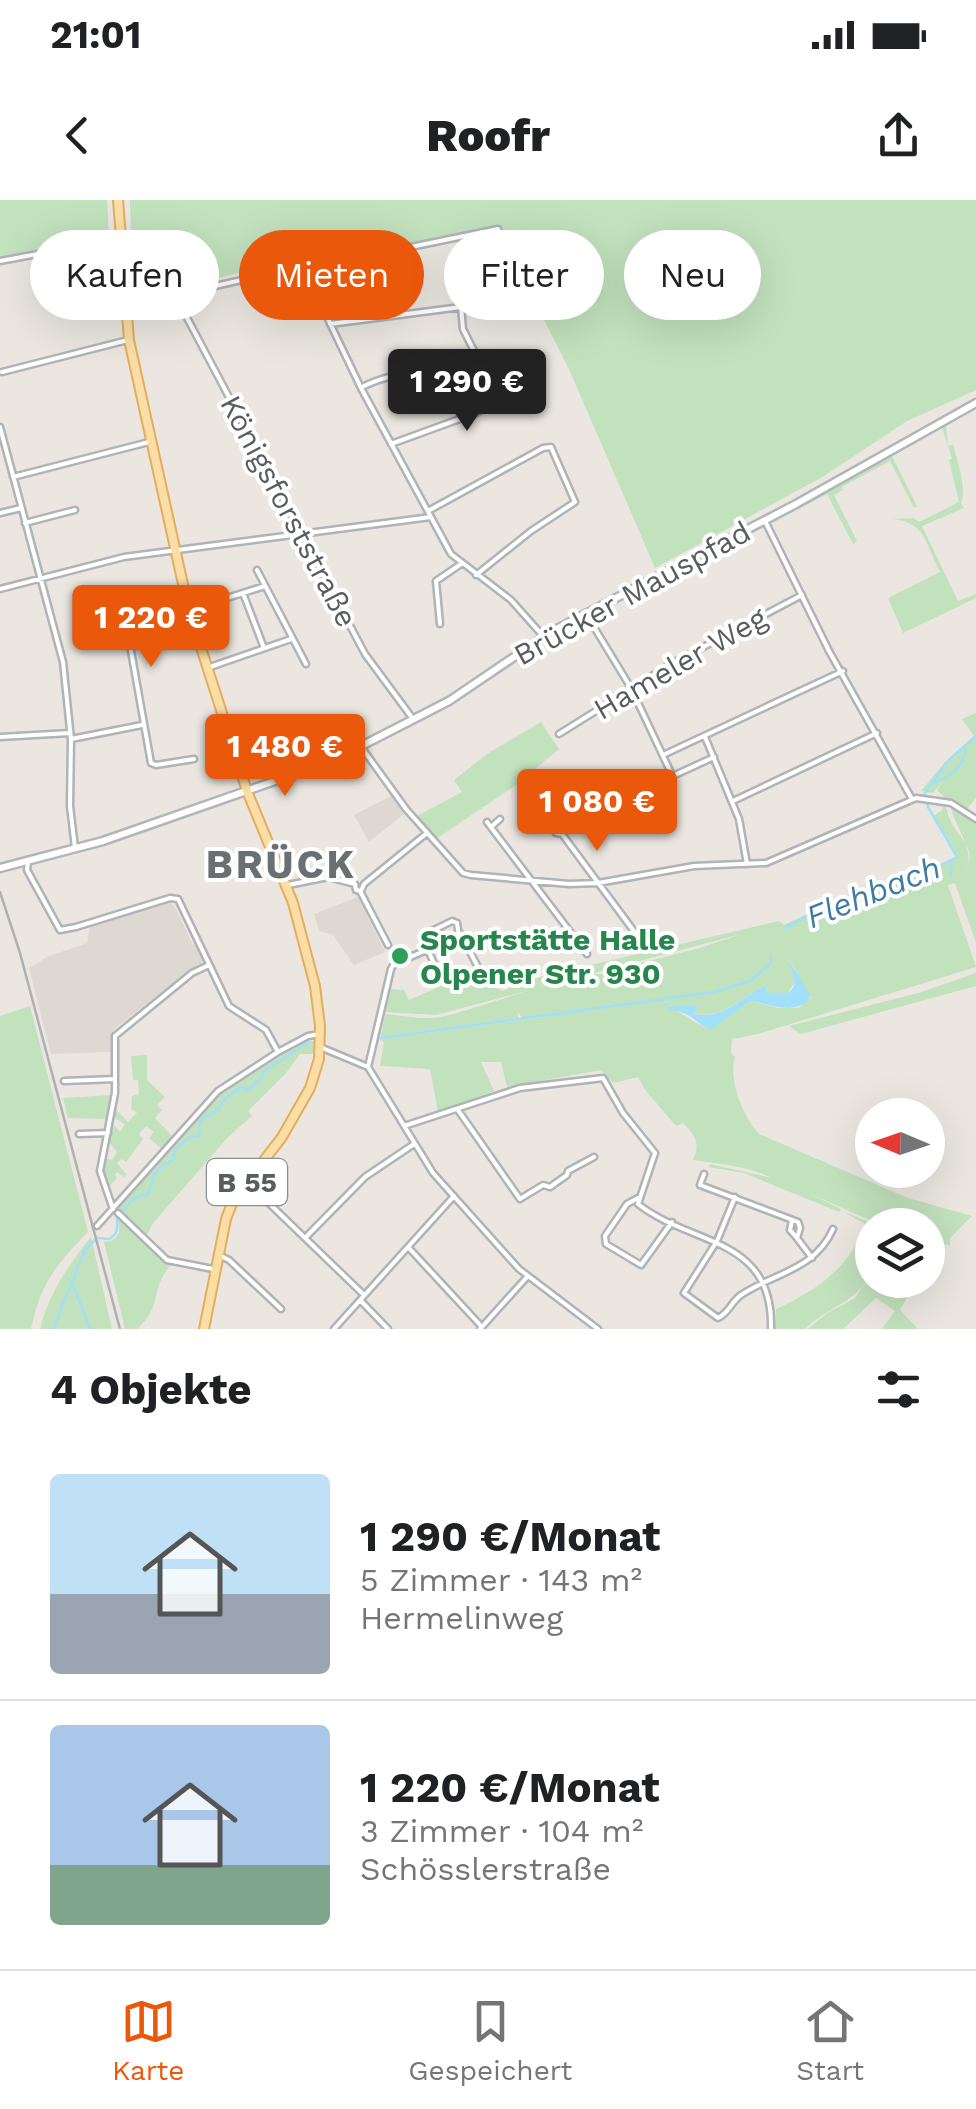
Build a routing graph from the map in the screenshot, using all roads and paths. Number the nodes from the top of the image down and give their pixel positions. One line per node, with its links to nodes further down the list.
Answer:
1 (118, 200): 3 (main road, B 55)
2 (498, 228): 4 (street)
3 (120, 230)
4 (424, 244)
5 (30, 255): 6 (street)
6 (0, 261)
7 (127, 320): 11 (main road, B 55)
8 (188, 320): 29 (street, Königsforststraße)
9 (328, 320): 10 (street)
10 (330, 324): 15 (street); 15 (street)
11 (130, 340): 13 (street); 20 (main road, B 55)
12 (513, 365): 14 (street)
13 (2, 372)
14 (525, 387): 16 (street); 21 (street)
15 (361, 388): 21 (street)
16 (532, 400)
17 (976, 403): 27 (main road, Brücker Mauspfad)
18 (0, 426): 19 (street)
19 (2, 440): 22 (street)
20 (151, 441): 22 (street); 30 (main road, B 55)
21 (391, 444): 26 (street)
22 (13, 477): 23 (street)
23 (21, 508): 25 (street); 28 (street)
24 (75, 510): 28 (street)
25 (0, 514)
26 (429, 514): 29 (street); 31 (street); 33 (street)
27 (765, 520): 38 (street); 40 (main road, Brücker Mauspfad)
28 (25, 523): 34 (street)
29 (301, 534): 30 (street); 50 (street, Königsforststraße)
30 (176, 551): 34 (street); 47 (main road, B 55)
31 (461, 564): 33 (street); 42 (street)
32 (257, 570): 35 (street)
33 (476, 575): 43 (street)
34 (40, 579): 36 (street); 54 (street)
35 (265, 586): 37 (street); 44 (street)
36 (0, 589)
37 (243, 593): 39 (street); 45 (street)
38 (802, 595): 48 (street); 49 (street, Hameler Weg)
39 (227, 598)
40 (586, 614): 43 (main road, Brücker Mauspfad); 49 (street)
41 (122, 619): 51 (street)
42 (440, 624)
43 (543, 636): 50 (main road, Brücker Mauspfad)
44 (292, 638): 45 (street); 46 (street)
45 (264, 648): 47 (street)
46 (306, 664)
47 (206, 668): 64 (main road, B 55)
48 (843, 671): 52 (street); 56 (street)
49 (631, 688): 53 (street, Hameler Weg); 58 (street)
50 (413, 718): 57 (main road, Brücker Mauspfad)
51 (142, 726): 54 (street); 60 (street)
52 (877, 733): 66 (street); 67 (street)
53 (560, 734)
54 (70, 736): 55 (street); 74 (street)
55 (0, 737)
56 (705, 737): 58 (street); 59 (street)
57 (361, 746): 64 (main road, Brücker Mauspfad); 72 (street)
58 (664, 755): 61 (street)
59 (714, 757): 61 (street); 67 (street)
60 (194, 759)
61 (672, 775): 68 (street)
62 (554, 784): 73 (street)
63 (608, 789): 68 (street)
64 (247, 791): 74 (main road, Brücker Mauspfad); 82 (main road, B 55)
65 (528, 795): 73 (street)
66 (912, 799): 71 (street); 76 (street)
67 (733, 801): 76 (street)
68 (614, 803): 69 (street)
69 (617, 810)
70 (500, 819): 78 (street)
71 (976, 819)
72 (427, 834): 78 (street); 81 (street)
73 (562, 834): 79 (street)
74 (75, 848): 75 (main road, Brücker Mauspfad)
75 (28, 862): 77 (main road, Brücker Mauspfad); 89 (street)
76 (747, 864): 79 (street)
77 (0, 868)
78 (533, 881): 79 (street); 88 (street)
79 (598, 883): 85 (street)
80 (355, 884): 81 (street); 82 (street); 83 (street)
81 (364, 884): 83 (street)
82 (286, 887): 92 (main road, B 55)
83 (360, 891): 86 (street)
84 (461, 934): 87 (street); 87 (street); 91 (street)
85 (636, 934)
86 (388, 945)
87 (431, 948): 90 (street); 95 (street)
88 (586, 954)
89 (210, 965): 94 (street); 96 (street)
90 (442, 979)
91 (485, 981)
92 (320, 1034): 93 (main road, B 55); 94 (street)
93 (320, 1047): 95 (street); 105 (main road, B 55)
94 (278, 1052): 109 (street)
95 (368, 1067): 99 (street)
96 (115, 1079): 97 (street); 101 (street)
97 (64, 1081)
98 (458, 1110): 99 (street); 103 (street); 108 (street)
99 (404, 1126): 102 (street)
100 (78, 1134): 101 (street)
101 (108, 1134): 109 (street)
102 (414, 1144): 106 (street); 113 (street)
103 (594, 1157)
104 (704, 1174): 107 (street)
105 (247, 1182): 113 (street); 116 (main road, B 55)
106 (454, 1196): 115 (street); 119 (street)
107 (736, 1197): 114 (street); 117 (street)
108 (638, 1198): 110 (street); 110 (street)
109 (117, 1213): 111 (street); 118 (street)
110 (672, 1222): 114 (street)
111 (97, 1226)
112 (833, 1229): 117 (street)
113 (304, 1238): 121 (street)
114 (717, 1241): 120 (street); 120 (street)
115 (408, 1246): 121 (street); 123 (street)
116 (218, 1256): 118 (main road, B 55); 122 (street)
117 (812, 1258): 120 (street)
118 (214, 1270): 124 (main road, B 55)
119 (528, 1276): 123 (street); 127 (street)
120 (763, 1285): 128 (street)
121 (362, 1298): 125 (street); 126 (street)
122 (281, 1309)
123 (481, 1328)
124 (204, 1329)
125 (334, 1329)
126 (388, 1329)
127 (598, 1329)
128 (771, 1329)

